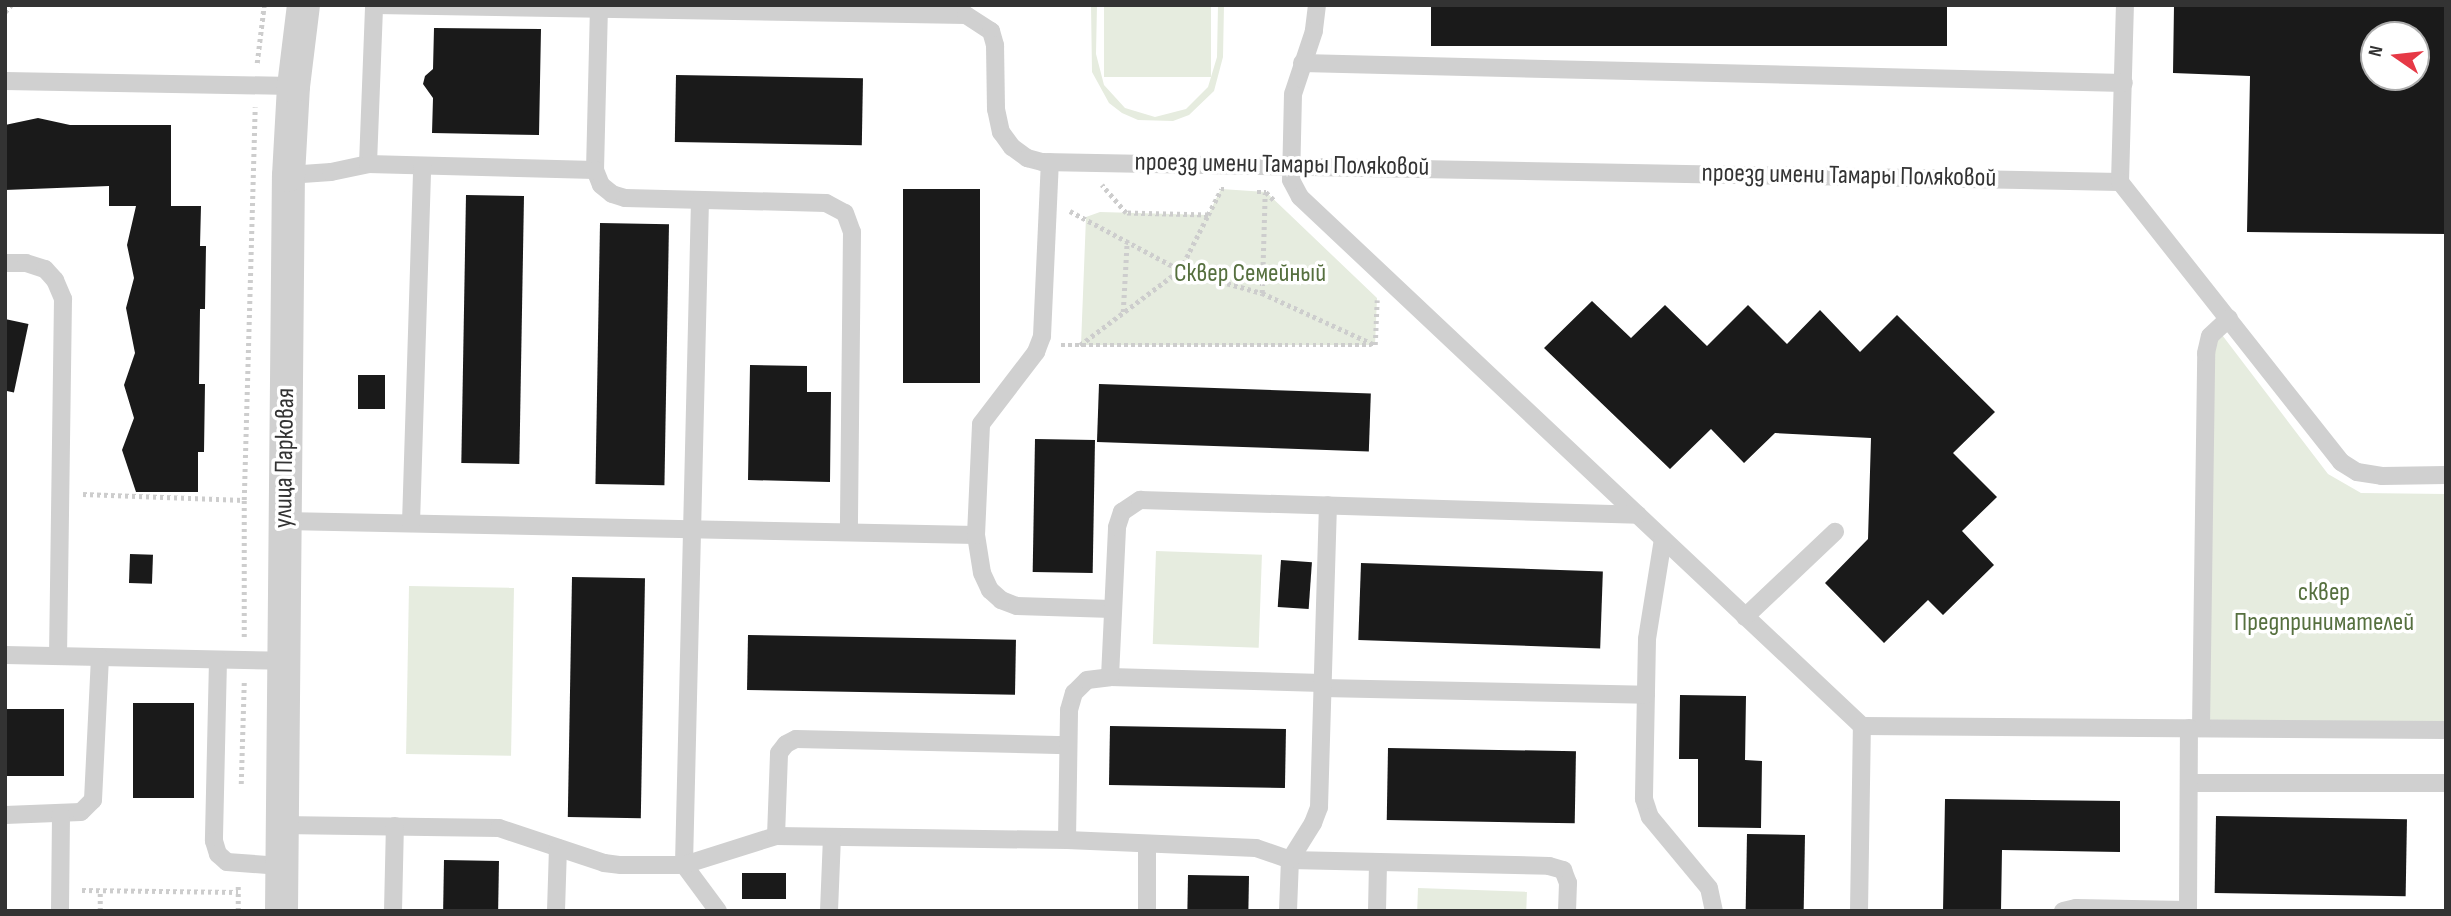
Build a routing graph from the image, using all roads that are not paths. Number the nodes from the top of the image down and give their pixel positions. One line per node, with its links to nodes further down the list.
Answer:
1 (303, 5): 10 (street, улица Парковая)
2 (375, 5): 5 (lane, проезд имени Тамары Поляковой); 12 (lane)
3 (1318, 5): 7 (lane)
4 (2125, 5): 9 (lane)
5 (599, 7): 6 (lane, проезд имени Тамары Поляковой); 15 (lane)
6 (966, 10): 11 (lane, проезд имени Тамары Поляковой)
7 (1302, 63): 9 (lane); 13 (lane)
8 (5, 81): 10 (lane)
9 (2124, 83): 17 (lane)
10 (293, 86): 16 (street, улица Парковая)
11 (1050, 162): 13 (lane, проезд имени Тамары Поляковой); 29 (lane)
12 (368, 164): 14 (lane); 16 (lane)
13 (1290, 164): 17 (lane, проезд имени Тамары Поляковой); 23 (lane)
14 (422, 166): 15 (lane); 25 (lane)
15 (594, 170): 18 (lane)
16 (288, 174): 24 (street, улица Парковая)
17 (2120, 182): 20 (lane)
18 (701, 200): 26 (lane); 27 (lane)
19 (5, 263): 34 (lane)
20 (2229, 318): 21 (lane); 42 (lane)
21 (2446, 475)
22 (1328, 505): 23 (lane); 31 (lane); 39 (lane)
23 (1639, 515): 30 (lane)
24 (284, 521): 25 (lane); 37 (street, улица Парковая)
25 (411, 523): 26 (lane)
26 (691, 529): 27 (lane); 58 (lane)
27 (849, 532): 29 (lane)
28 (1835, 532): 32 (lane)
29 (976, 535): 31 (lane)
30 (1663, 539): 32 (lane); 40 (lane)
31 (1112, 608): 38 (lane)
32 (1745, 617): 41 (lane)
33 (5, 655): 34 (lane)
34 (58, 656): 35 (lane)
35 (100, 657): 36 (lane); 48 (lane)
36 (218, 660): 37 (lane); 59 (lane)
37 (283, 661): 49 (street, улица Парковая)
38 (1110, 677): 39 (lane); 44 (lane)
39 (1322, 686): 40 (lane); 56 (lane)
40 (1646, 695): 71 (lane)
41 (1862, 726): 42 (lane); 72 (lane)
42 (2195, 728): 43 (lane); 45 (lane)
43 (2446, 730)
44 (1068, 745): 51 (lane); 53 (lane)
45 (2189, 783): 46 (lane); 60 (lane)
46 (2446, 783)
47 (5, 815): 48 (lane)
48 (61, 815): 61 (lane)
49 (281, 825): 50 (lane); 59 (street, улица Парковая)
50 (395, 826): 55 (lane); 63 (lane)
51 (776, 836): 52 (lane); 58 (lane)
52 (832, 837): 53 (lane); 66 (lane)
53 (1067, 840): 54 (lane)
54 (1147, 844): 56 (lane); 67 (lane)
55 (558, 848): 58 (lane); 64 (lane)
56 (1290, 860): 57 (lane); 68 (lane)
57 (1378, 862): 69 (lane); 70 (lane)
58 (684, 865): 65 (lane)
59 (281, 866): 62 (street, улица Парковая)
60 (2188, 910): 73 (lane)
61 (60, 911)
62 (281, 911)
63 (393, 911)
64 (556, 911)
65 (718, 911)
66 (829, 911)
67 (1147, 911)
68 (1288, 911)
69 (1377, 911)
70 (1567, 911)
71 (1714, 911)
72 (1859, 911)
73 (2063, 911)

